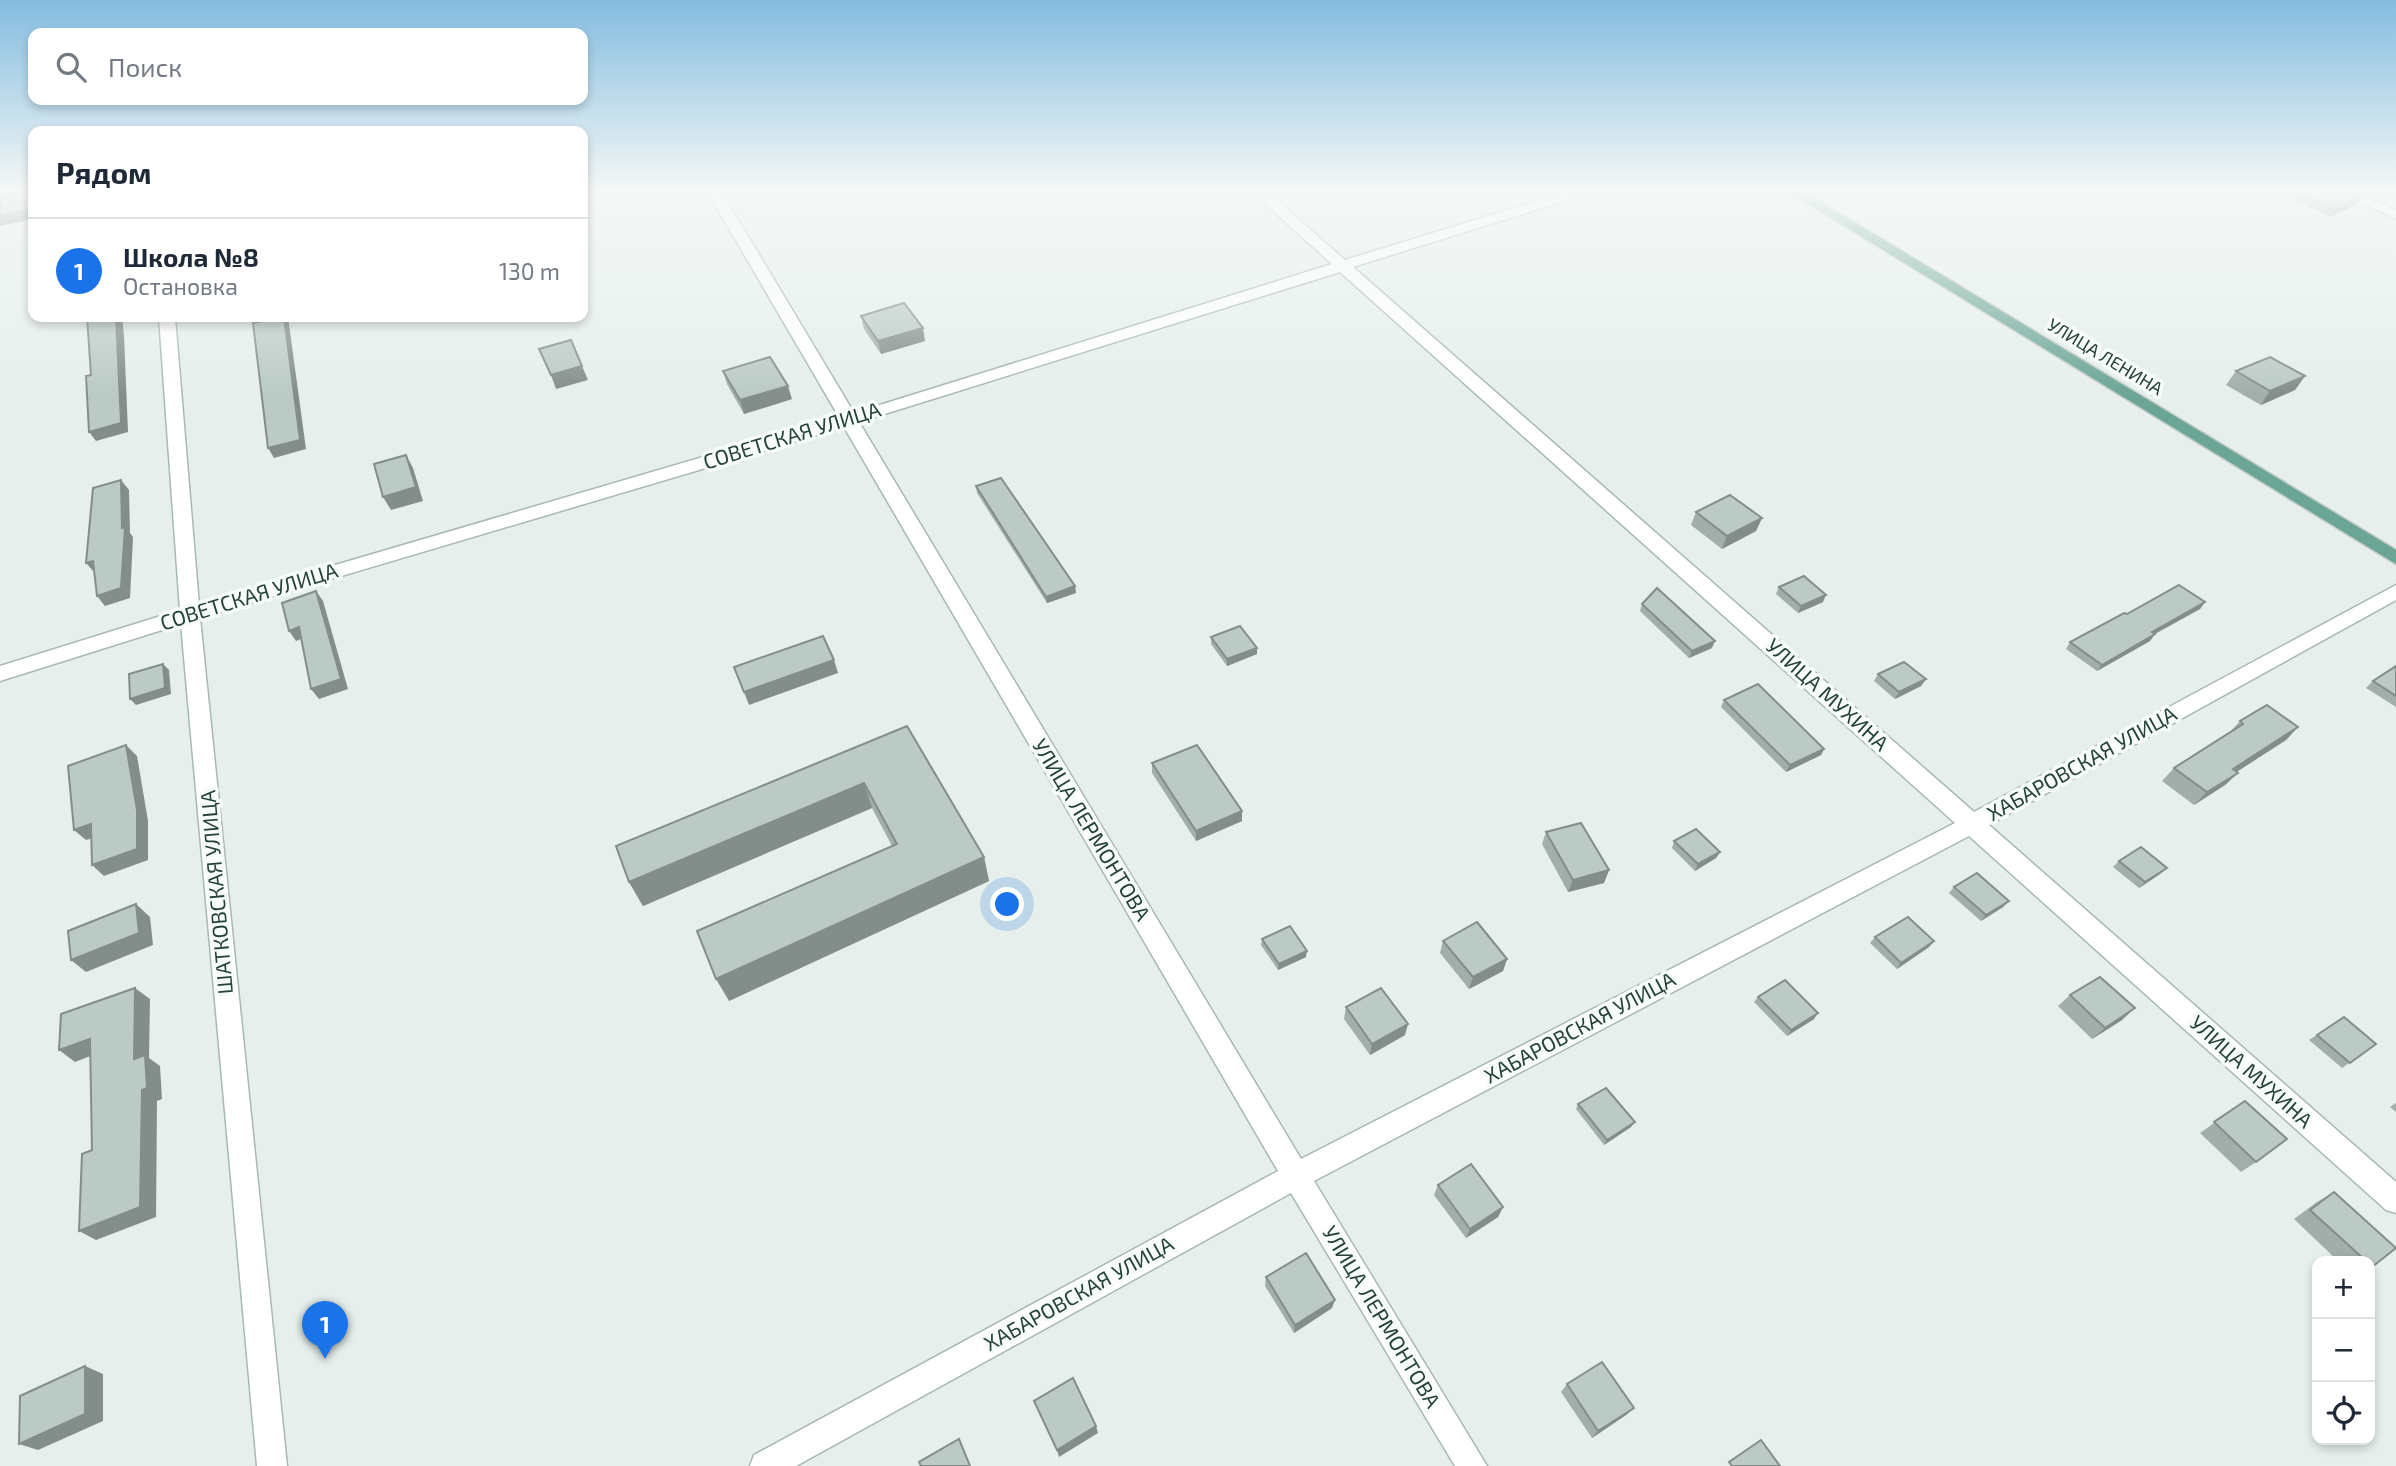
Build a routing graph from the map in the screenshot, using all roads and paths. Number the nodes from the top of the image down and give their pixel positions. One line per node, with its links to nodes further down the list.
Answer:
1 (754, 259): 7 (street, УЛИЦА ЛЕРМОНТОВА)
2 (1335, 259): 5 (street, УЛИЦА МУХИНА)
3 (1367, 259): 5 (street, СОВЕТСКАЯ УЛИЦА)
4 (1906, 259): 8 (main road, УЛИЦА ЛЕНИНА)
5 (1343, 267): 7 (street, СОВЕТСКАЯ УЛИЦА); 12 (street, УЛИЦА МУХИНА)
6 (167, 322): 10 (street, ШАТКОВСКАЯ УЛИЦА)
7 (849, 420): 10 (street, СОВЕТСКАЯ УЛИЦА); 13 (street, УЛИЦА ЛЕРМОНТОВА)
8 (2396, 558)
9 (2396, 592): 12 (street, ХАБАРОВСКАЯ УЛИЦА)
10 (190, 614): 11 (street, СОВЕТСКАЯ УЛИЦА); 15 (street, ШАТКОВСКАЯ УЛИЦА)
11 (0, 674)
12 (1972, 824): 13 (street, ХАБАРОВСКАЯ УЛИЦА); 14 (street, УЛИЦА МУХИНА)
13 (1296, 1176): 16 (street, ХАБАРОВСКАЯ УЛИЦА); 17 (street, УЛИЦА ЛЕРМОНТОВА)
14 (2396, 1200)
15 (272, 1466)
16 (765, 1466)
17 (1472, 1466)

